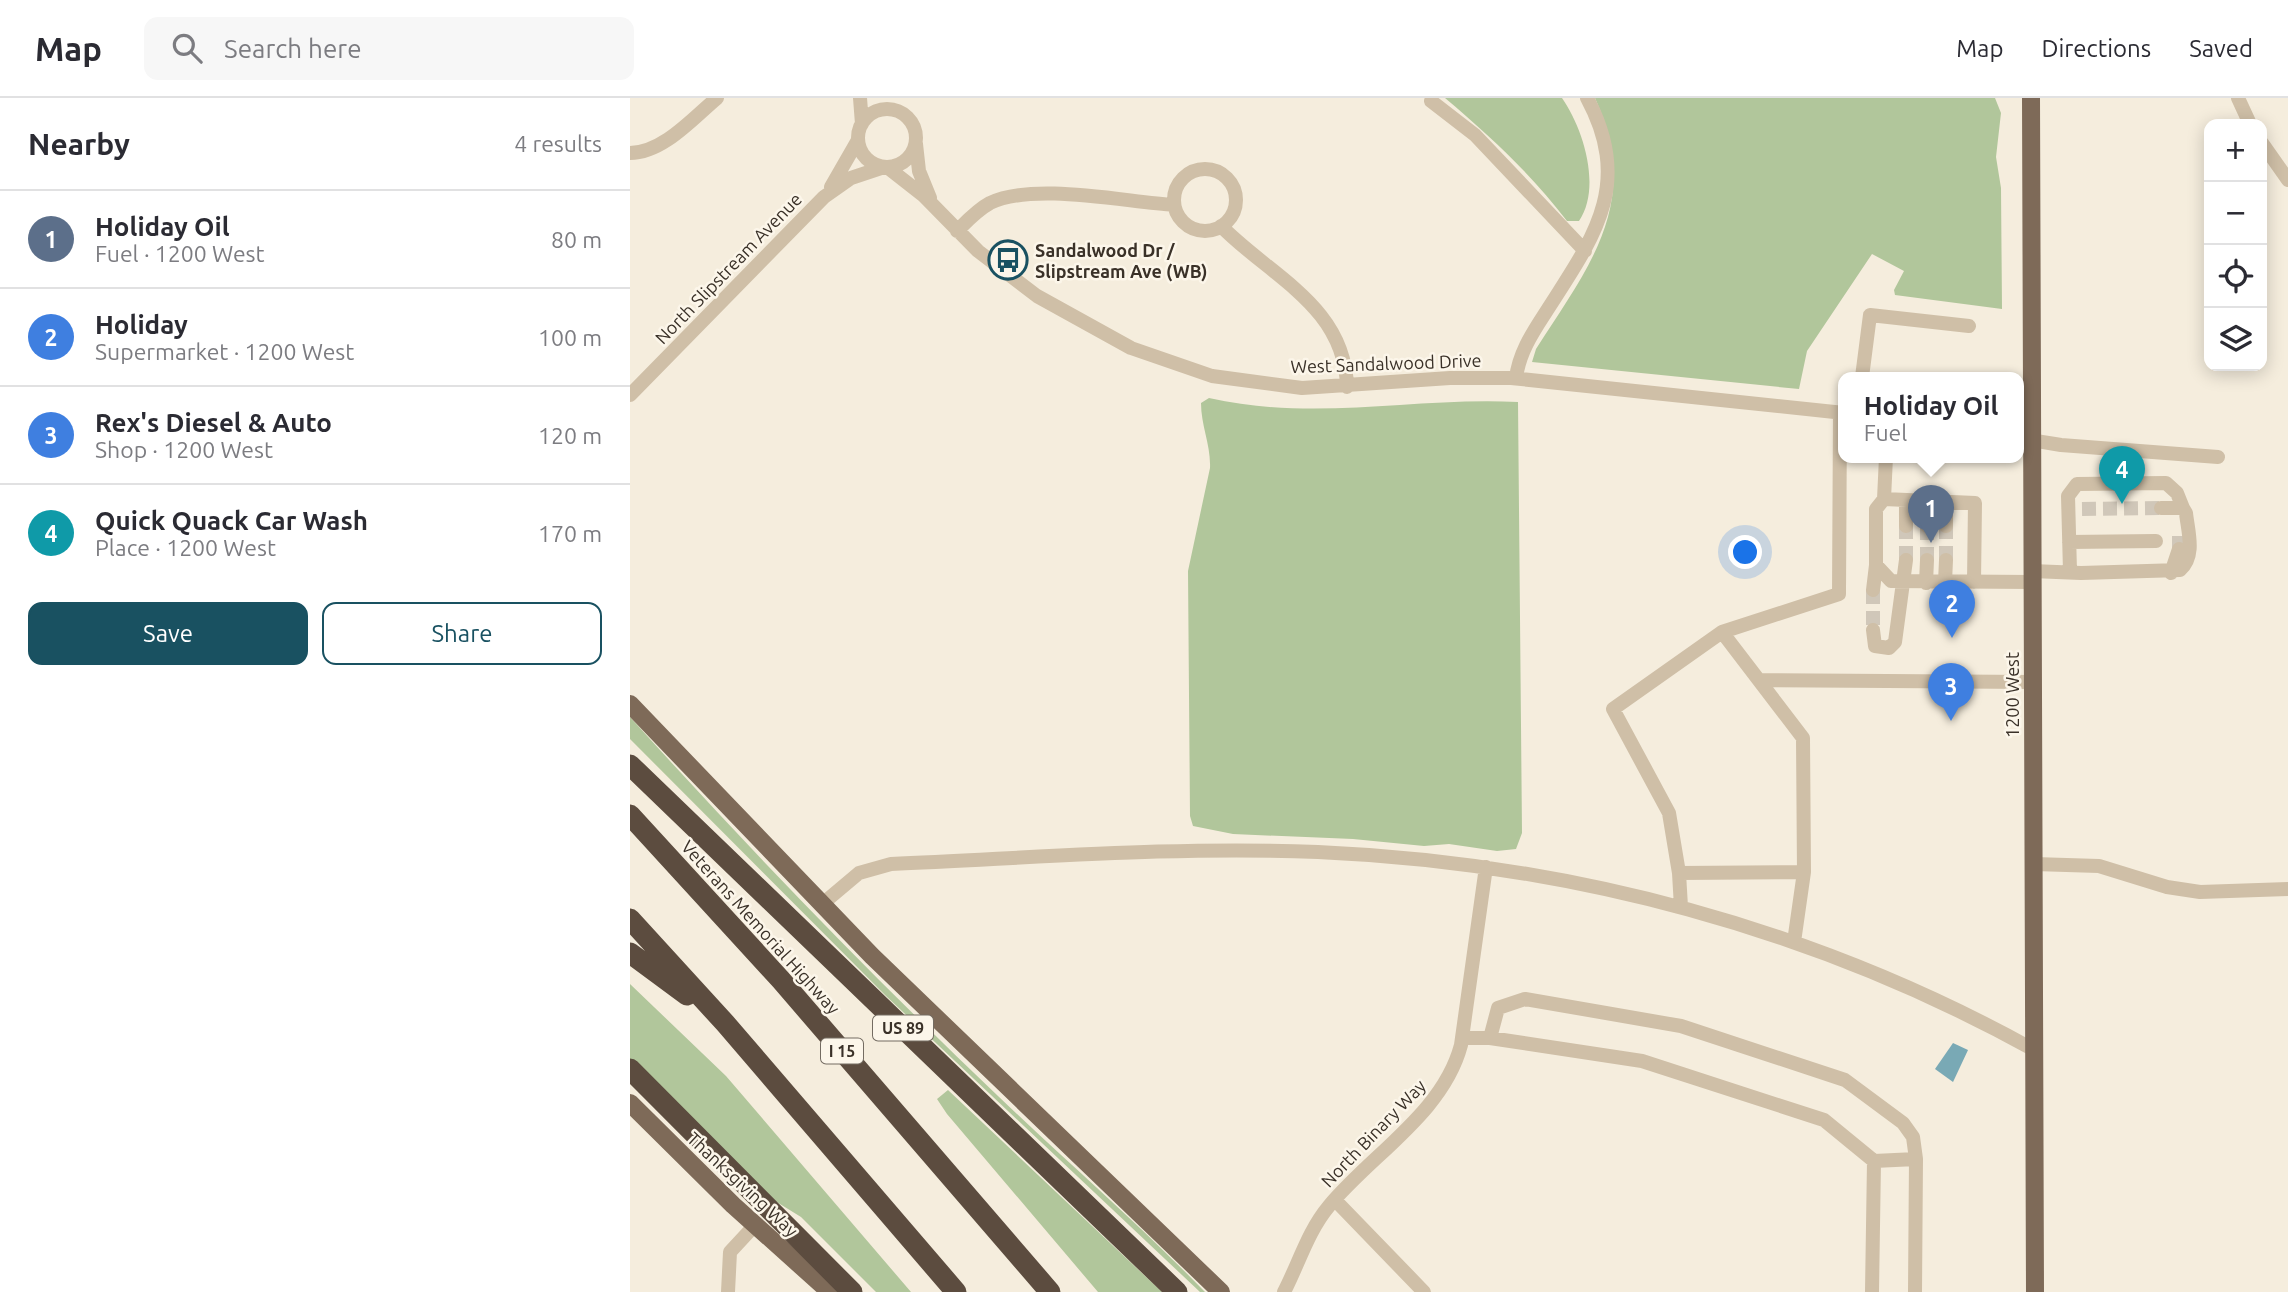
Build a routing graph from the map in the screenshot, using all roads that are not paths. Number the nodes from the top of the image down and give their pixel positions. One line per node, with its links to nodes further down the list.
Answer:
1 (717, 98): 14 (street)
2 (860, 98): 10 (street)
3 (882, 98): 8 (street)
4 (1587, 98): 22 (street)
5 (2031, 98): 29 (main road, 1200 West)
6 (2238, 98): 9 (street)
7 (1431, 101): 22 (street)
8 (893, 110): 10 (street); 12 (street)
9 (2248, 119)
10 (862, 124): 11 (street)
11 (858, 140): 15 (street); 17 (street, North Slipstream Avenue)
12 (916, 144): 15 (street); 19 (street, West Sandalwood Drive)
13 (2267, 150): 16 (street)
14 (630, 153)
15 (885, 167): 17 (street, North Slipstream Avenue); 19 (street, West Sandalwood Drive)
16 (2288, 180)
17 (824, 197): 27 (street, North Slipstream Avenue)
18 (1174, 205): 20 (street); 20 (street); 21 (street)
19 (938, 211): 21 (street, West Sandalwood Drive)
20 (1222, 226): 26 (street)
21 (957, 231): 26 (street, West Sandalwood Drive)
22 (1585, 251): 25 (street)
23 (1969, 326): 24 (street)
24 (1863, 372)
25 (1516, 378): 26 (street, West Sandalwood Drive); 28 (street, West Sandalwood Drive)
26 (1347, 387)
27 (630, 396)
28 (1838, 413)
29 (2025, 440): 30 (street); 52 (main road, 1200 West)
30 (2218, 457)
31 (1841, 463): 59 (street)
32 (1886, 463): 33 (street)
33 (1884, 499): 34 (street); 49 (street)
34 (1906, 500): 35 (street); 41 (street)
35 (1928, 500): 36 (street); 42 (street)
36 (1946, 501): 43 (street); 55 (street)
37 (2161, 508): 39 (street)
38 (2082, 509): 40 (street)
39 (2185, 515): 40 (street); 51 (street); 51 (street)
40 (2068, 516): 45 (street)
41 (1906, 526)
42 (1927, 526)
43 (1946, 526)
44 (2156, 541): 45 (street)
45 (2069, 542): 50 (street)
46 (1906, 560): 53 (street)
47 (1927, 560): 56 (street)
48 (1946, 560): 54 (street)
49 (1876, 565): 53 (street); 57 (street)
50 (2070, 571): 51 (street); 52 (street)
51 (2171, 573)
52 (2032, 576): 55 (street); 61 (main road, 1200 West)
53 (1904, 582): 56 (street); 58 (street)
54 (1945, 582): 55 (street); 56 (street)
55 (1974, 582)
56 (1926, 583)
57 (1873, 590)
58 (1873, 630)
59 (1722, 632): 60 (street); 68 (street)
60 (1759, 680): 61 (street); 67 (street)
61 (2032, 682): 65 (main road, 1200 West)
62 (630, 704): 70 (main road)
63 (630, 765): 90 (highway, US 89)
64 (630, 815): 89 (highway, Veterans Memorial Highway / I 15)
65 (2034, 864): 69 (street); 78 (main road, 1200 West)
66 (1486, 867): 70 (street); 71 (street); 76 (street, North Binary Way)
67 (1804, 872): 68 (street); 73 (street)
68 (1679, 873): 71 (street)
69 (2288, 889)
70 (821, 905): 91 (main road)
71 (1681, 907): 73 (street)
72 (630, 919): 75 (highway)
73 (1794, 942): 78 (street)
74 (630, 953): 75 (highway)
75 (725, 1023): 88 (highway)
76 (1462, 1038): 77 (street); 83 (street, North Binary Way)
77 (1490, 1038): 81 (street); 82 (street)
78 (2036, 1051): 96 (main road, 1200 West)
79 (630, 1069): 87 (highway)
80 (630, 1103): 84 (main road, Thanksgiving Way)
81 (1916, 1159): 82 (street); 95 (street)
82 (1874, 1161): 94 (street)
83 (1335, 1200): 92 (street, North Binary Way); 93 (street)
84 (755, 1225): 85 (street); 86 (main road, Thanksgiving Way)
85 (728, 1292)
86 (830, 1292)
87 (852, 1292)
88 (956, 1292)
89 (1050, 1292)
90 (1177, 1292)
91 (1221, 1292)
92 (1284, 1292)
93 (1424, 1292)
94 (1872, 1292)
95 (1915, 1292)
96 (2035, 1292)

